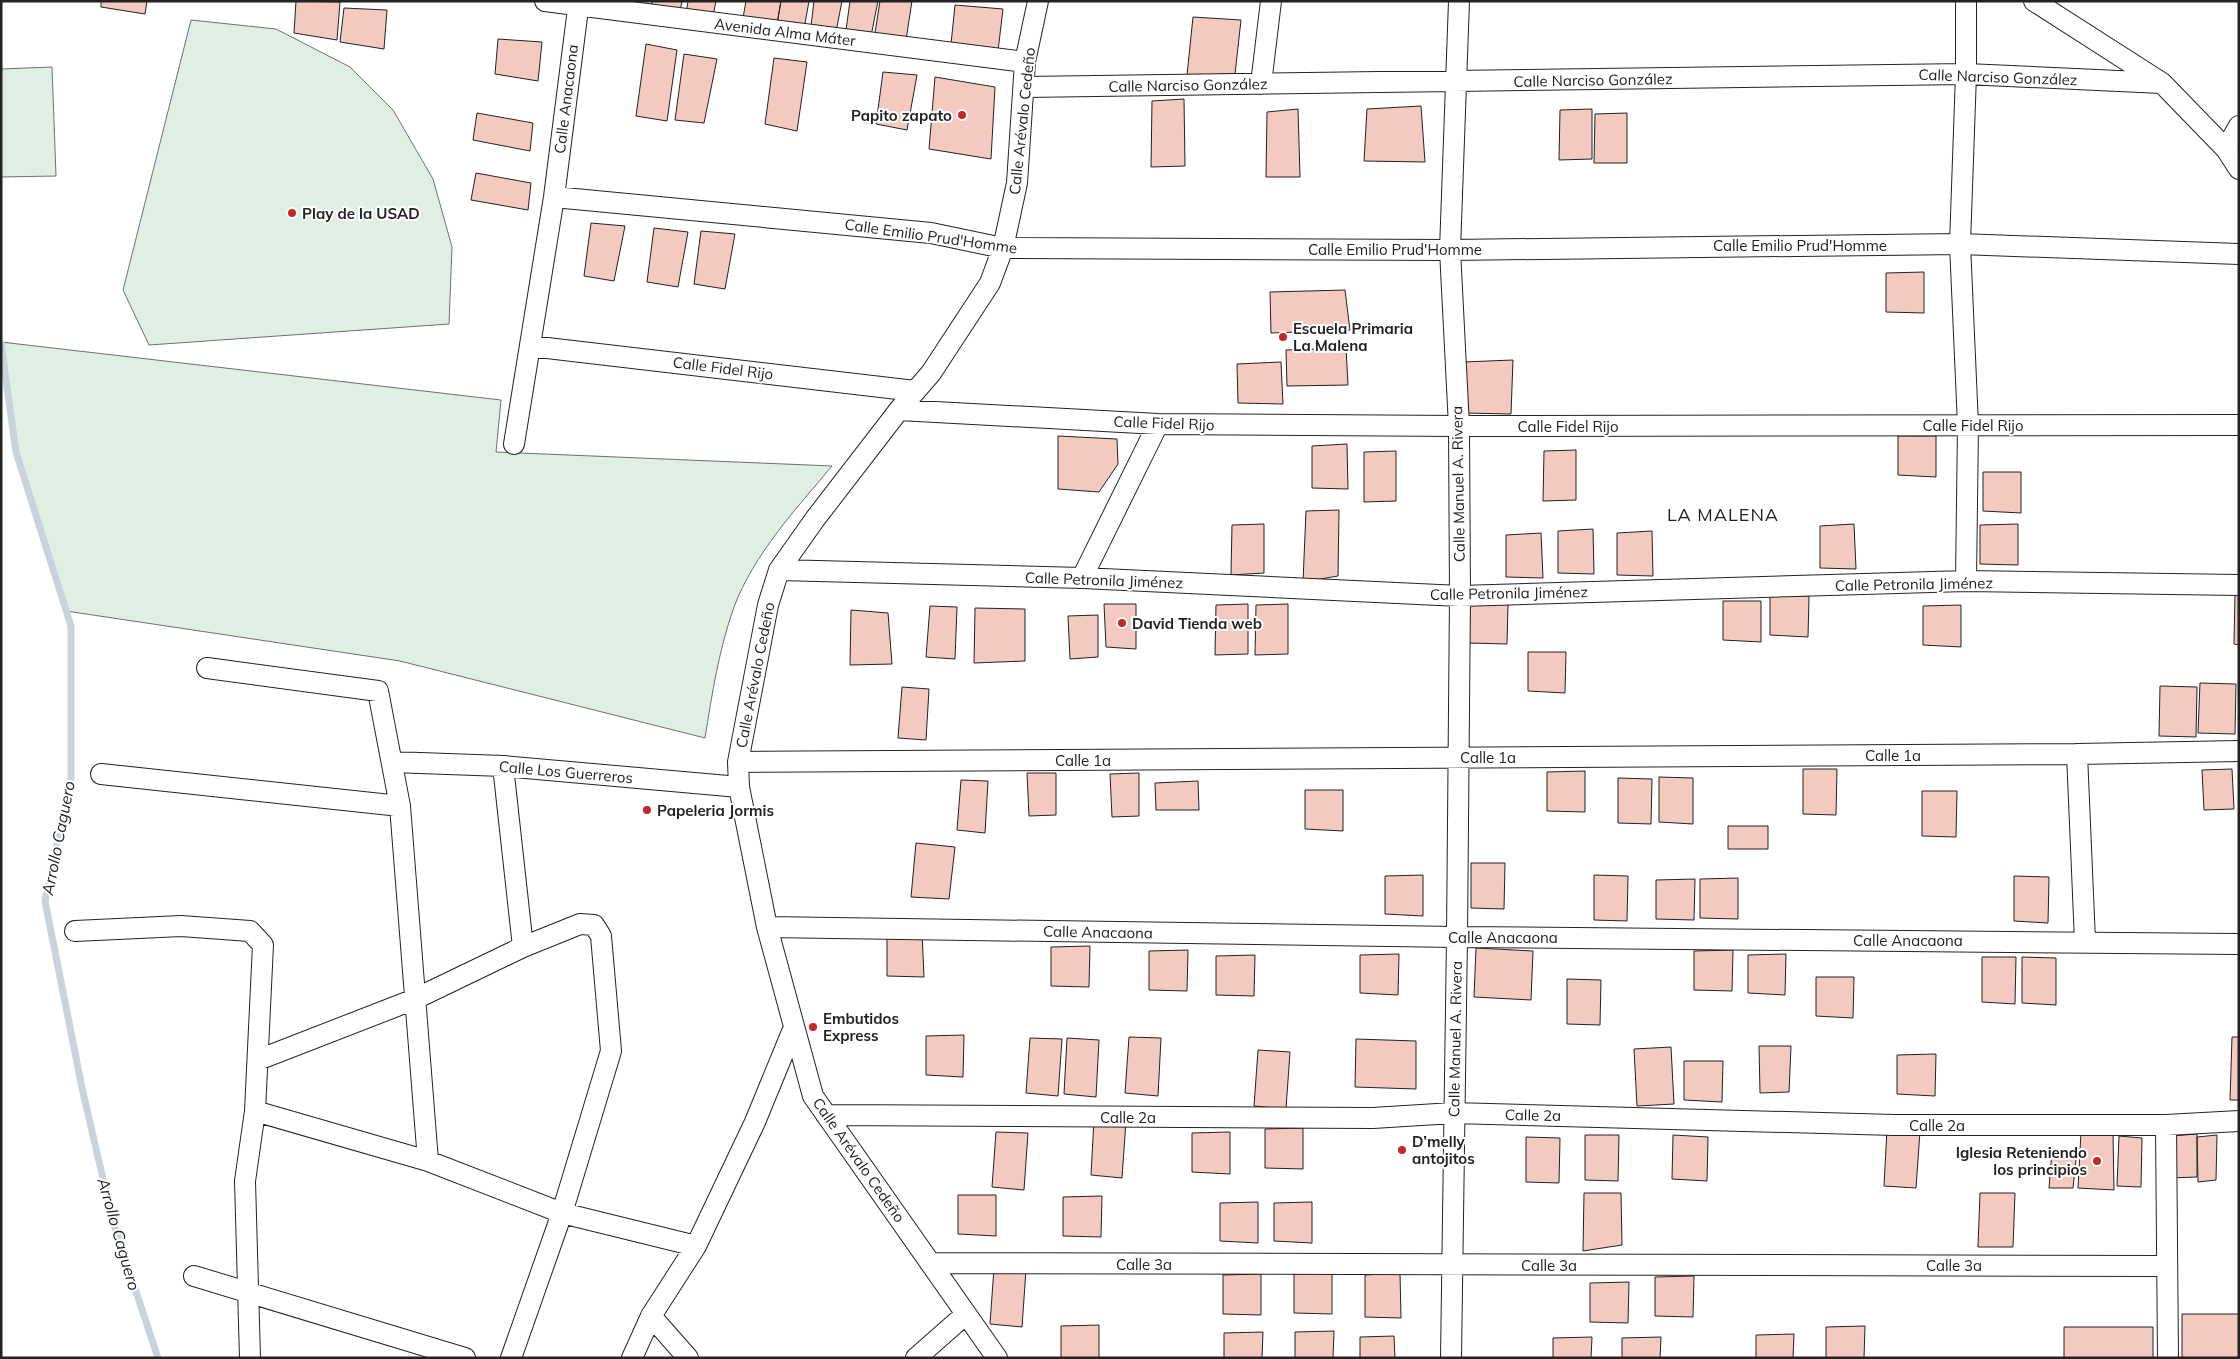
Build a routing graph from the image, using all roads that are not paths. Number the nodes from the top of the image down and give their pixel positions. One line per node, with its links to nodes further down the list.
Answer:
1 (545, 1): 7 (street, Avenida Alma Máter)
2 (1038, 1): 8 (street, Calle Arévalo Cedeño)
3 (1271, 1): 12 (street)
4 (1459, 1): 10 (street, Calle Manuel A. Rivera)
5 (1966, 1): 9 (street)
6 (2034, 1): 11 (street)
7 (578, 4): 8 (street, Avenida Alma Máter); 17 (street, Calle Anacaona)
8 (1026, 62): 13 (street, Calle Arévalo Cedeño)
9 (1966, 74): 10 (street, Calle Narciso González); 11 (street, Calle Narciso González); 18 (street)
10 (1457, 82): 12 (street, Calle Narciso González); 20 (street, Calle Manuel A. Rivera)
11 (2162, 83): 15 (street)
12 (1261, 84): 13 (street, Calle Narciso González)
13 (1025, 87): 19 (street, Calle Arévalo Cedeño)
14 (2239, 126): 15 (street)
15 (2226, 149): 16 (street)
16 (2239, 169)
17 (554, 196): 19 (street, Calle Emilio Prud'Homme); 22 (street, Calle Anacaona)
18 (1960, 244): 20 (street, Calle Emilio Prud'Homme); 21 (street, Calle Emilio Prud'Homme); 27 (street)
19 (1003, 248): 20 (street, Calle Emilio Prud'Homme); 23 (street, Calle Arévalo Cedeño)
20 (1450, 250): 28 (street, Calle Manuel A. Rivera)
21 (2239, 254)
22 (530, 346): 23 (street, Calle Fidel Rijo); 29 (street, Calle Anacaona)
23 (915, 390): 24 (street, Calle Arévalo Cedeño)
24 (899, 410): 25 (street, Calle Fidel Rijo); 30 (street, Calle Arévalo Cedeño)
25 (1158, 424): 28 (street, Calle Fidel Rijo); 31 (street)
26 (2239, 424): 27 (street, Calle Fidel Rijo)
27 (1968, 425): 28 (street, Calle Fidel Rijo); 32 (street)
28 (1458, 426): 34 (street, Calle Manuel A. Rivera)
29 (514, 444)
30 (780, 570): 31 (street, Calle Petronila Jiménez); 40 (street, Calle Arévalo Cedeño)
31 (1082, 578): 34 (street, Calle Petronila Jiménez)
32 (1966, 581): 33 (street, Calle Petronila Jiménez); 34 (street, Calle Petronila Jiménez)
33 (2239, 585)
34 (1460, 596): 38 (street, Calle Manuel A. Rivera)
35 (207, 668): 39 (street)
36 (2239, 751): 37 (street, Calle 1a)
37 (2077, 754): 38 (street, Calle 1a); 48 (street)
38 (1458, 758): 40 (street, Calle 1a); 47 (street, Calle Manuel A. Rivera)
39 (392, 762): 41 (street, Calle Los Guerreros); 44 (street)
40 (738, 762): 43 (street, Calle Arévalo Cedeño)
41 (503, 766): 43 (street, Calle Los Guerreros); 50 (street)
42 (101, 774): 44 (street)
43 (739, 787): 45 (street, Calle Arévalo Cedeño)
44 (400, 806): 51 (street)
45 (767, 927): 47 (street, Calle Anacaona); 52 (street, Calle Arévalo Cedeño)
46 (75, 931): 53 (street)
47 (1458, 937): 48 (street, Calle Anacaona); 55 (street, Calle Manuel A. Rivera)
48 (2085, 941): 49 (street, Calle Anacaona)
49 (2239, 944)
50 (523, 947): 51 (street); 60 (street)
51 (415, 999): 53 (street); 59 (street)
52 (794, 1027): 56 (street, Calle Arévalo Cedeño); 61 (street)
53 (258, 1060): 54 (street)
54 (255, 1111): 59 (street); 66 (street)
55 (1453, 1113): 56 (street, Calle 2a); 58 (street, Calle 2a); 63 (street, Calle Manuel A. Rivera)
56 (826, 1115): 62 (street, Calle Arévalo Cedeño)
57 (2239, 1121): 58 (street, Calle 2a)
58 (2166, 1125): 64 (street)
59 (428, 1161): 60 (street)
60 (562, 1213): 61 (street); 71 (street)
61 (696, 1246): 68 (street)
62 (930, 1263): 63 (street, Calle 3a); 67 (street, Calle Arévalo Cedeño)
63 (1452, 1264): 64 (street, Calle 3a); 76 (street, Calle Manuel A. Rivera)
64 (2167, 1266): 77 (street)
65 (194, 1276): 66 (street)
66 (248, 1293): 69 (street); 70 (street)
67 (966, 1314): 74 (street); 75 (street, Calle Arévalo Cedeño)
68 (651, 1316): 72 (street); 73 (street)
69 (250, 1358)
70 (465, 1358)
71 (511, 1358)
72 (632, 1358)
73 (688, 1358)
74 (916, 1358)
75 (997, 1358)
76 (1451, 1358)
77 (2168, 1358)

